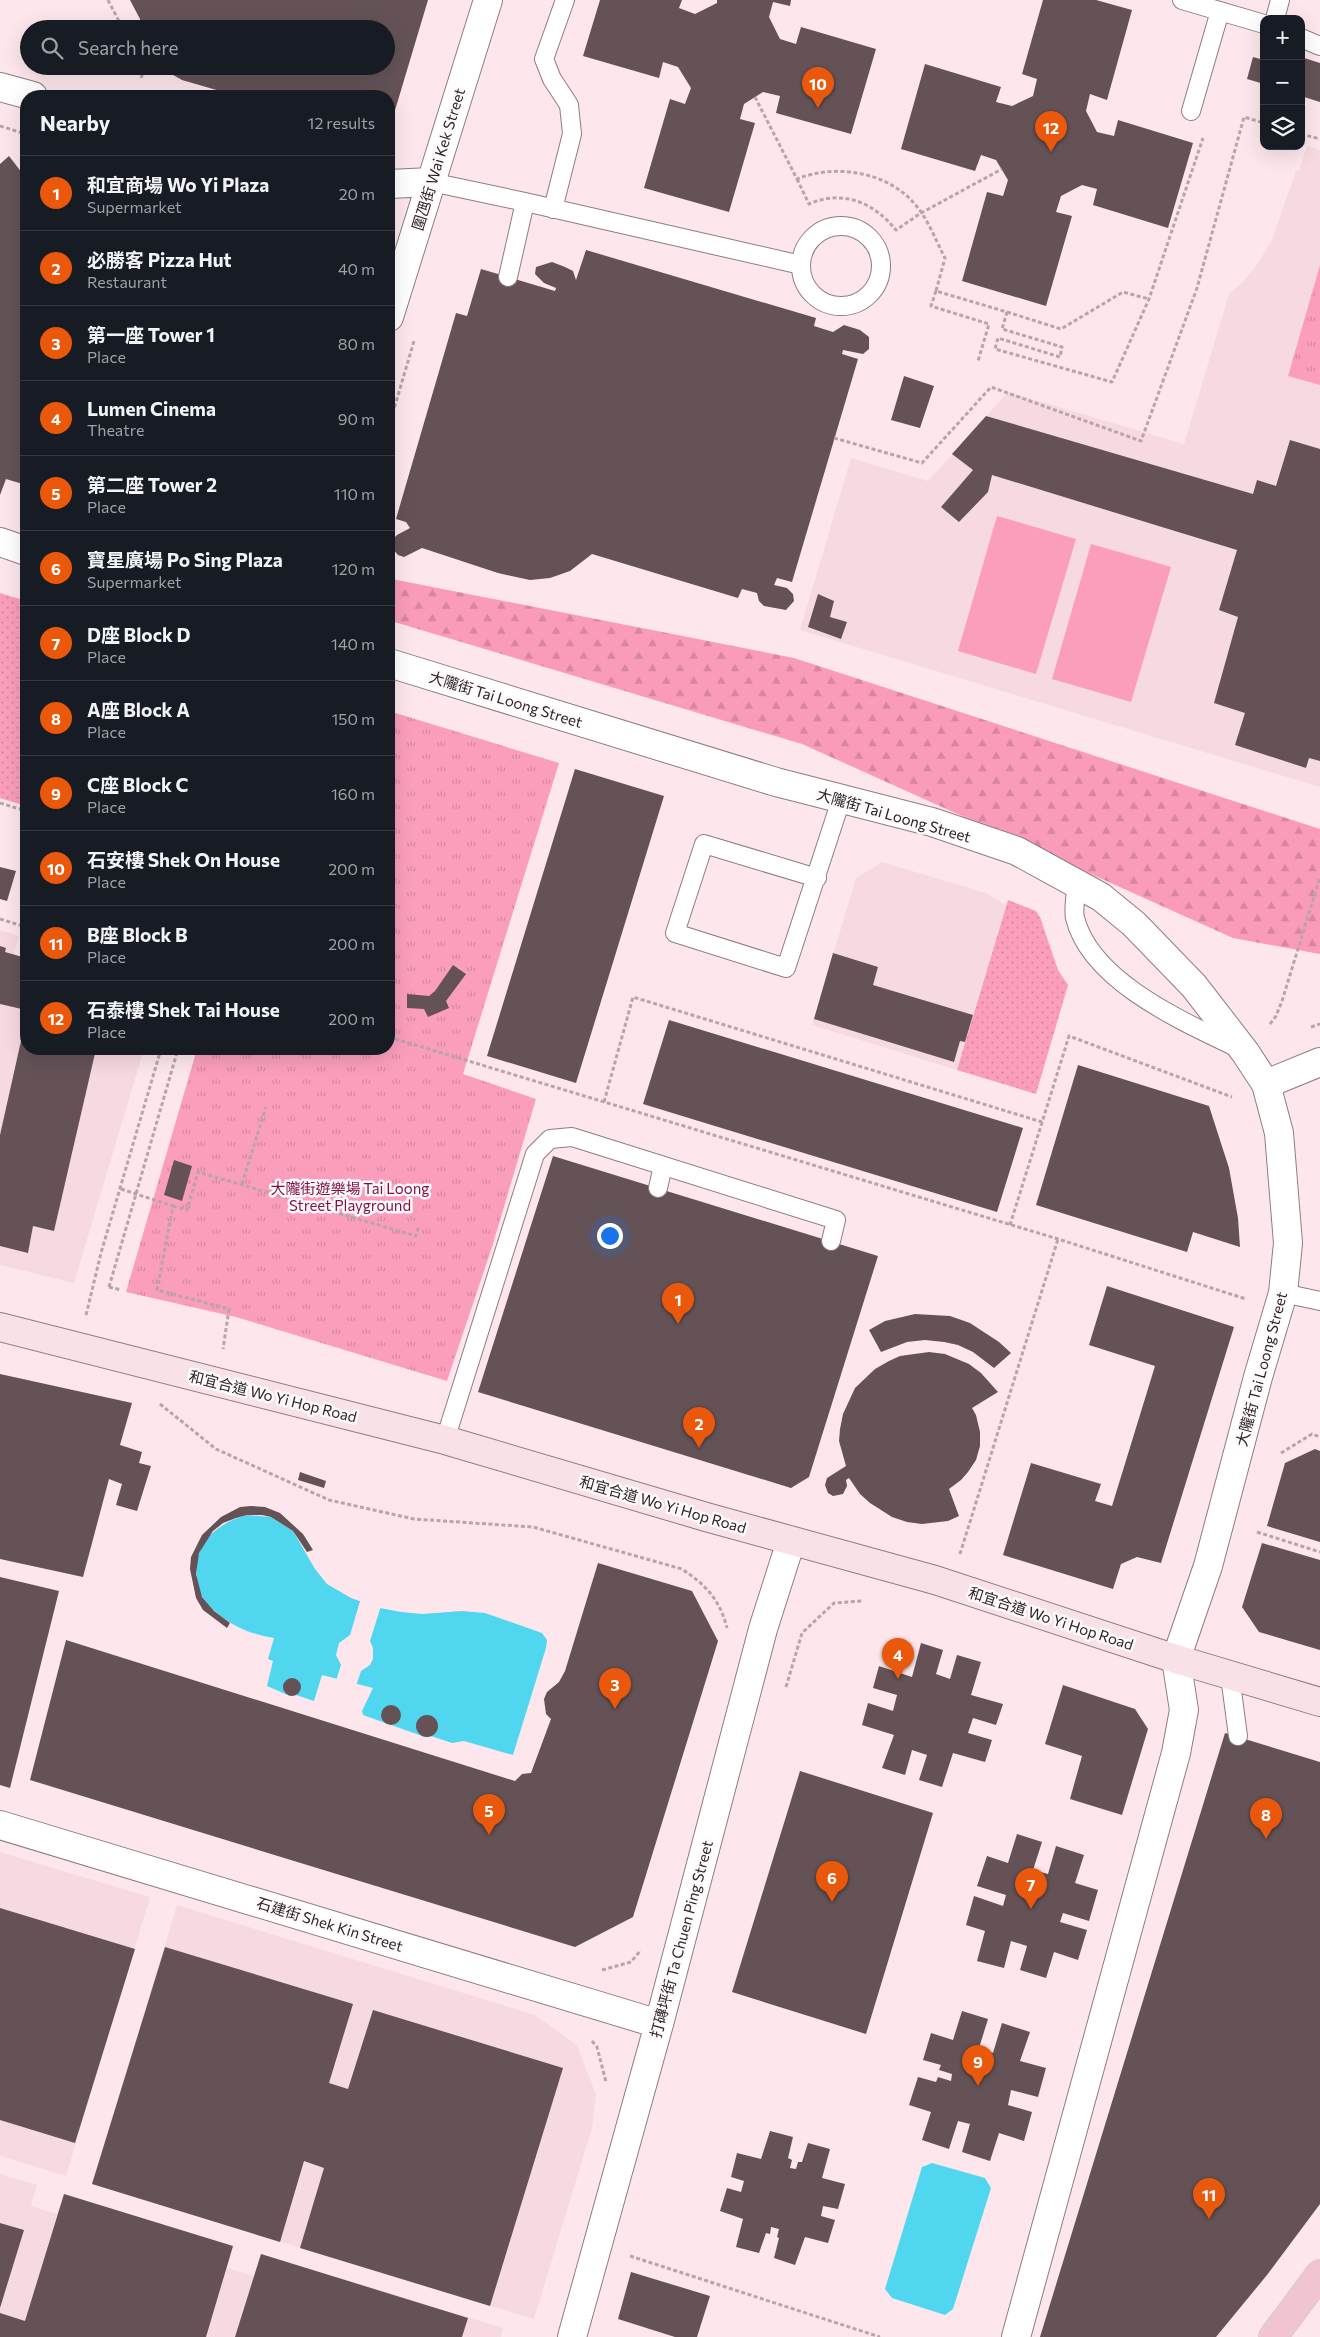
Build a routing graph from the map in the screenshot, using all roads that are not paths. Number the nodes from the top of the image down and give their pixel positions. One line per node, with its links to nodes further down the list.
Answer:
1 (488, 0): 13 (street, 圍乪街 Wai Kek Street)
2 (565, 0): 16 (lane)
3 (1182, 0): 5 (lane)
4 (1280, 0): 6 (lane)
5 (1220, 11): 7 (lane); 12 (lane)
6 (1276, 15)
7 (1260, 23)
8 (1305, 40): 9 (lane)
9 (1320, 46)
10 (0, 87): 11 (street)
11 (20, 92)
12 (1191, 111)
13 (431, 182): 14 (street); 15 (lane); 19 (street, 圍乪街 Wai Kek Street)
14 (395, 184)
15 (525, 202): 16 (lane); 18 (lane)
16 (552, 209): 17 (lane)
17 (801, 266): 17 (lane)
18 (508, 277)
19 (395, 298)
20 (0, 542): 21 (street)
21 (20, 549)
22 (395, 665): 23 (street, 大隴街 Tai Loong Street)
23 (841, 800): 24 (lane); 25 (street, 大隴街 Tai Loong Street)
24 (816, 878): 24 (lane)
25 (1077, 883): 26 (street, 大隴街 Tai Loong Street); 26 (lane)
26 (1245, 1052): 28 (street, 大隴街 Tai Loong Street)
27 (1320, 1062): 28 (street)
28 (1266, 1084): 32 (street, 大隴街 Tai Loong Street)
29 (662, 1166): 30 (lane); 31 (lane); 35 (lane)
30 (658, 1188)
31 (831, 1241)
32 (1284, 1293): 33 (lane); 37 (street, 大隴街 Tai Loong Street)
33 (1320, 1302)
34 (0, 1327): 35 (main road, 和宜合道 Wo Yi Hop Road)
35 (445, 1440): 36 (main road, 和宜合道 Wo Yi Hop Road)
36 (791, 1540): 37 (main road, 和宜合道 Wo Yi Hop Road); 42 (street, 打磚坪街 Ta Chuen Ping Street)
37 (1176, 1659): 38 (main road, 和宜合道 Wo Yi Hop Road); 45 (street)
38 (1230, 1676): 39 (main road, 和宜合道 Wo Yi Hop Road); 40 (lane)
39 (1320, 1702)
40 (1238, 1736)
41 (0, 1825): 42 (street, 石建街 Shek Kin Street)
42 (659, 2024): 44 (street, 打磚坪街 Ta Chuen Ping Street)
43 (1320, 2274): 46 (main road)
44 (572, 2337)
45 (1016, 2337)
46 (1273, 2337)

